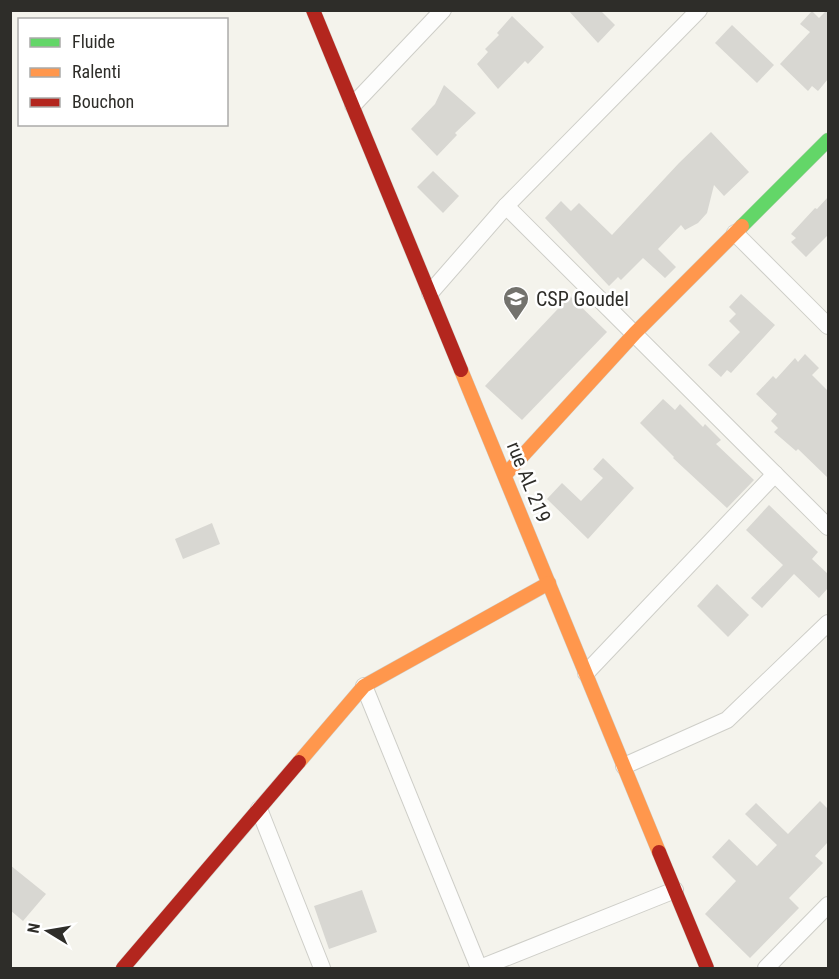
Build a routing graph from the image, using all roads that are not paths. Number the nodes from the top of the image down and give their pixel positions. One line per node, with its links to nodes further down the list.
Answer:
1 (313, 10): 4 (street, rue AL 219)
2 (443, 10): 4 (street)
3 (694, 12): 6 (street)
4 (353, 105): 8 (street, rue AL 219)
5 (828, 140): 7 (street)
6 (506, 207): 8 (street); 10 (street)
7 (735, 233): 9 (street); 10 (street)
8 (430, 293): 12 (street, rue AL 219)
9 (828, 326)
10 (635, 333): 11 (street); 12 (street)
11 (775, 474): 13 (street); 16 (street)
12 (505, 475): 14 (street, rue AL 219)
13 (828, 527)
14 (549, 583): 16 (street, rue AL 219); 17 (street)
15 (828, 623): 18 (street)
16 (586, 673): 18 (street, rue AL 219)
17 (364, 686): 19 (street); 24 (street)
18 (624, 766): 20 (street, rue AL 219)
19 (259, 809): 22 (street); 23 (street)
20 (675, 890): 24 (street); 25 (street, rue AL 219)
21 (828, 905): 26 (street)
22 (123, 969)
23 (322, 969)
24 (479, 969)
25 (707, 969)
26 (766, 969)

